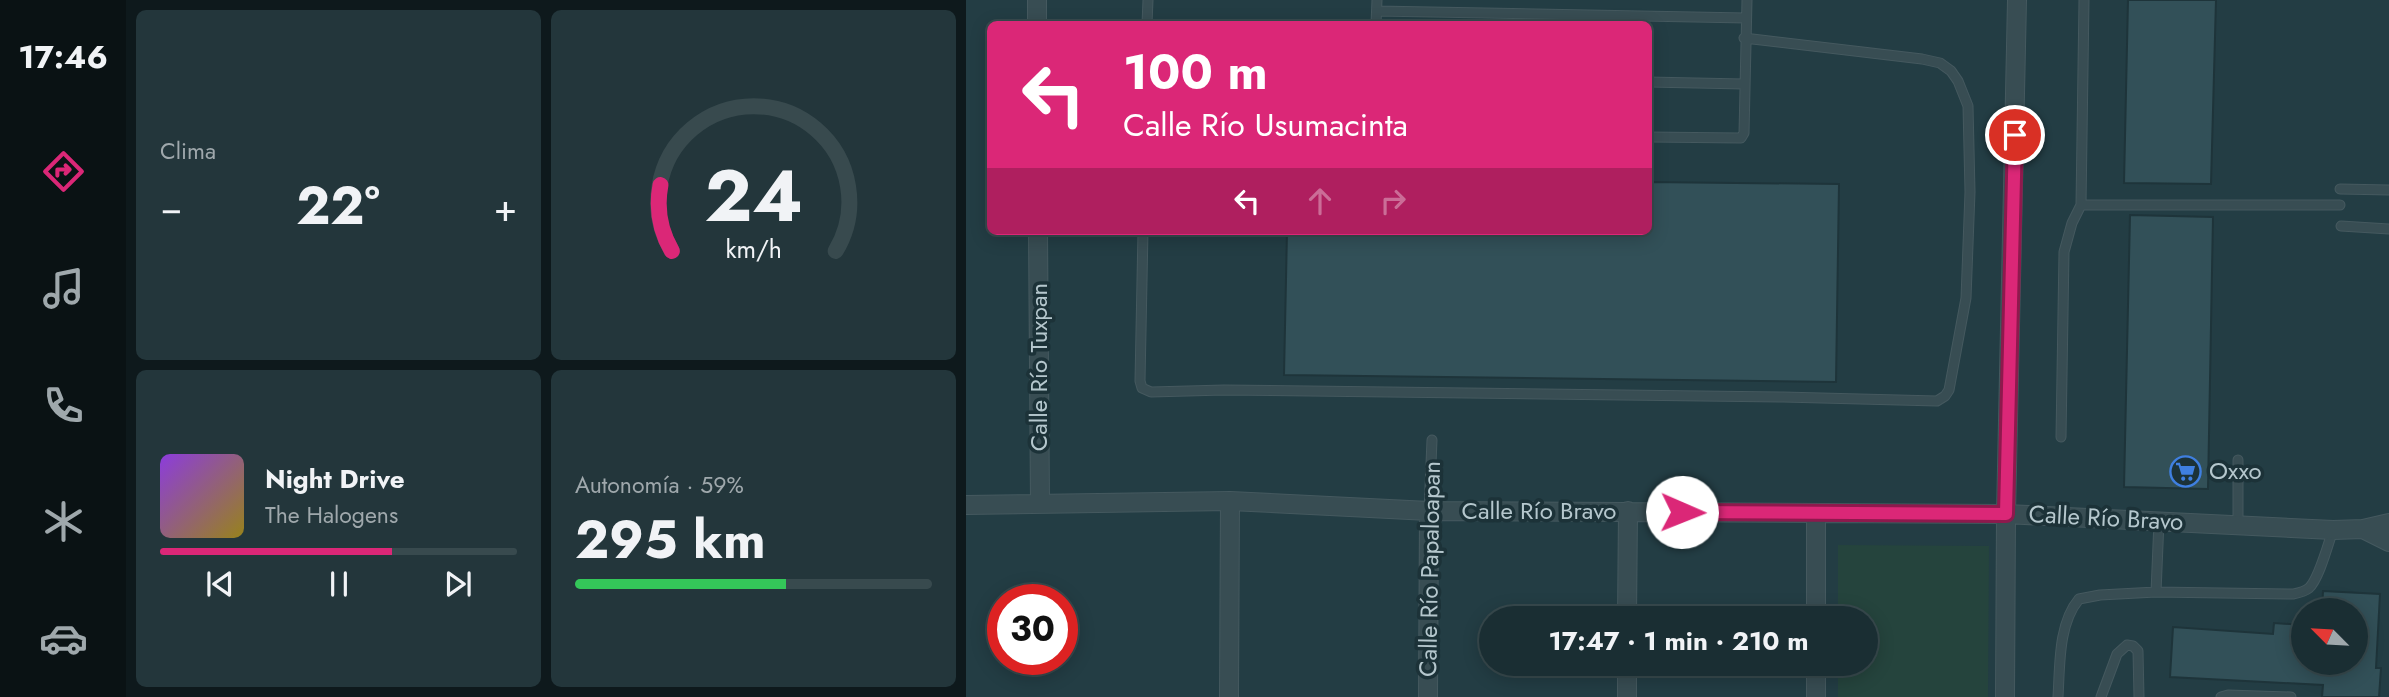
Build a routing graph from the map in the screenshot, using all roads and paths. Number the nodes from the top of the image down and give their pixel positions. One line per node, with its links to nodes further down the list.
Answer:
1 (1037, 0): 9 (street)
2 (1148, 0): 10 (lane)
3 (1377, 0): 7 (lane)
4 (1747, 0): 8 (lane)
5 (2018, 0): 33 (street)
6 (2084, 0): 18 (lane)
7 (1377, 11): 8 (lane); 11 (lane)
8 (1746, 18): 12 (lane)
9 (1037, 21)
10 (1147, 21)
11 (1376, 21)
12 (1744, 38): 14 (lane); 23 (lane)
13 (1652, 82): 14 (lane)
14 (1744, 84): 15 (lane)
15 (1652, 137)
16 (2340, 189): 17 (lane)
17 (2389, 190)
18 (2081, 205): 19 (lane); 24 (lane)
19 (2340, 205)
20 (2341, 226): 21 (lane)
21 (2389, 229)
22 (1038, 235): 28 (street, Calle Río Tuxpan)
23 (1143, 235)
24 (2061, 437)
25 (1432, 440): 30 (lane, Calle Río Papaloapan)
26 (2238, 460): 36 (lane)
27 (1230, 501): 28 (street, Calle Río Bravo); 30 (street, Calle Río Bravo); 45 (street)
28 (1040, 503): 29 (street, Calle Río Bravo)
29 (966, 505)
30 (1429, 511): 31 (street, Calle Río Bravo); 46 (street, Calle Río Papaloapan)
31 (1628, 511): 32 (street, Calle Río Bravo); 41 (street)
32 (1816, 514): 33 (street, Calle Río Bravo); 42 (street)
33 (2006, 514): 34 (street, Calle Río Bravo); 49 (street)
34 (2159, 521): 36 (street, Calle Río Bravo); 40 (lane)
35 (2389, 523): 37 (street, Calle Río Bravo)
36 (2238, 525): 38 (street, Calle Río Bravo)
37 (2363, 529): 38 (street, Calle Río Bravo); 39 (street, Calle Río Bravo)
38 (2333, 530): 40 (lane)
39 (2389, 542)
40 (2157, 593): 50 (lane)
41 (1627, 606)
42 (1816, 606)
43 (1627, 676): 47 (street)
44 (1816, 676): 48 (street)
45 (1229, 697)
46 (1428, 697)
47 (1627, 697)
48 (1816, 697)
49 (2005, 697)
50 (2059, 697)
51 (2101, 697): 52 (lane)
52 (2139, 697)
53 (2221, 697): 54 (lane)
54 (2291, 697)

